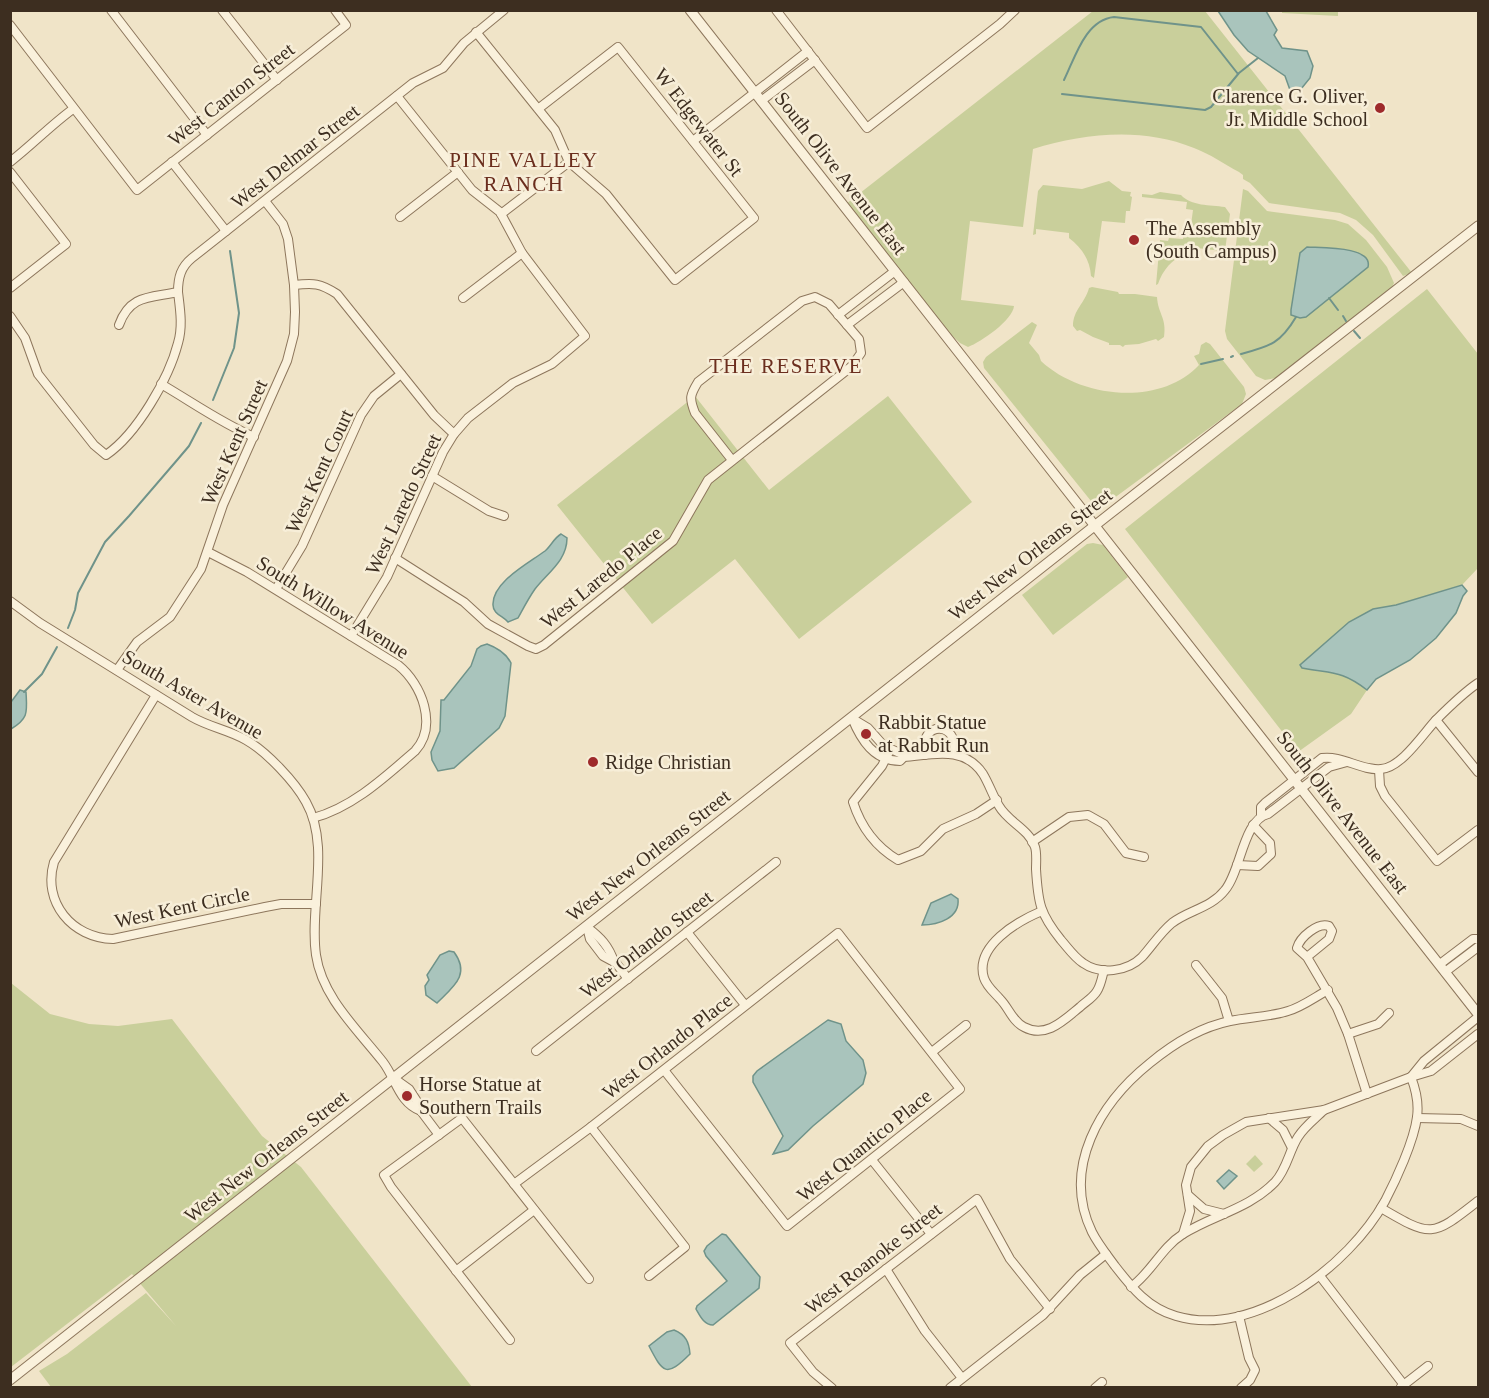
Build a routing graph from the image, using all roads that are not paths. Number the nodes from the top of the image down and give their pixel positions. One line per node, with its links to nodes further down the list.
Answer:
1 (222, 10): 12 (street)
2 (335, 10): 12 (street, West Canton Street)
3 (504, 10): 9 (street, West Delmar Street)
4 (690, 10): 13 (street, South Olive Avenue East)
5 (776, 10): 10 (street)
6 (1015, 10): 11 (street)
7 (112, 11): 18 (street)
8 (10, 25): 16 (street)
9 (476, 33): 14 (street, West Delmar Street); 17 (street)
10 (808, 51): 11 (street); 13 (street)
11 (815, 60): 15 (street)
12 (277, 80): 18 (street, West Canton Street)
13 (755, 93): 15 (street, South Olive Avenue East); 19 (street)
14 (397, 96): 24 (street); 25 (street, West Delmar Street)
15 (761, 101): 31 (street, South Olive Avenue East)
16 (73, 109): 20 (street); 21 (street, West Canton Street)
17 (538, 109): 19 (street, W Edgewater St); 22 (street)
18 (207, 135): 21 (street, West Canton Street)
19 (693, 141): 22 (street, W Edgewater St)
20 (10, 162)
21 (172, 162): 29 (street)
22 (569, 162): 26 (street)
23 (10, 172): 34 (street)
24 (458, 172): 26 (street); 27 (street)
25 (265, 201): 29 (street, West Delmar Street); 33 (street, West Kent Street)
26 (501, 214): 30 (street)
27 (400, 217)
28 (1479, 226): 48 (street, West New Orleans Street)
29 (226, 231): 35 (street, West Delmar Street)
30 (522, 253): 36 (street); 43 (street, West Laredo Street)
31 (895, 271): 32 (street, South Olive Avenue East); 37 (street)
32 (904, 282): 40 (street); 48 (street, South Olive Avenue East)
33 (294, 285): 41 (street); 44 (street, West Kent Street)
34 (10, 288)
35 (178, 292): 39 (street); 42 (street)
36 (462, 298)
37 (838, 315): 40 (street); 45 (street)
38 (10, 316): 42 (street)
39 (119, 325)
40 (847, 325): 45 (street, West Laredo Place)
41 (401, 374): 43 (street); 51 (street, West Kent Court)
42 (160, 384): 44 (street)
43 (454, 434): 46 (street, West Laredo Street)
44 (254, 437): 49 (street, West Kent Street)
45 (732, 460): 50 (street, West Laredo Place)
46 (432, 476): 47 (street); 50 (street, West Laredo Street)
47 (504, 516)
48 (1095, 525): 57 (street, West New Orleans Street); 69 (street, South Olive Avenue East)
49 (208, 552): 51 (street, South Willow Avenue); 54 (street, West Kent Street)
50 (395, 558): 53 (street, West Laredo Street)
51 (276, 589): 53 (street, South Willow Avenue)
52 (10, 601): 54 (street, South Aster Avenue)
53 (351, 636): 75 (street, South Willow Avenue)
54 (117, 670): 56 (street, South Aster Avenue)
55 (1479, 683): 58 (street)
56 (156, 695): 75 (street, South Aster Avenue); 82 (street, West Kent Circle)
57 (852, 718): 59 (street); 60 (street); 84 (street, West New Orleans Street)
58 (1436, 720): 67 (street); 68 (street)
59 (874, 736): 60 (street); 61 (street)
60 (865, 742): 65 (street)
61 (890, 750): 64 (street); 65 (street)
62 (925, 754): 63 (street); 63 (street); 64 (street)
63 (954, 754): 72 (street)
64 (904, 757): 65 (street)
65 (885, 759): 72 (street)
66 (1347, 762): 67 (street); 69 (street); 70 (street)
67 (1379, 770): 77 (street)
68 (1479, 772)
69 (1295, 780): 70 (street, South Olive Avenue East); 71 (street)
70 (1301, 788): 73 (street); 92 (street, South Olive Avenue East)
71 (1276, 795): 73 (street); 74 (street)
72 (997, 800): 78 (street)
73 (1282, 803): 74 (street)
74 (1261, 815): 76 (street)
75 (313, 818): 82 (street, South Aster Avenue)
76 (1253, 825): 81 (street); 81 (street)
77 (1479, 830)
78 (1032, 842): 79 (street); 83 (street)
79 (1144, 857)
80 (776, 862): 85 (street, West Orlando Street)
81 (1237, 865): 93 (street)
82 (316, 904): 107 (street, South Aster Avenue)
83 (1042, 911): 93 (street); 93 (street)
84 (586, 927): 94 (street); 107 (street, West New Orleans Street)
85 (687, 932): 94 (street, West Orlando Street); 96 (street)
86 (1479, 939): 88 (street)
87 (1479, 947): 89 (street)
88 (1460, 948): 89 (street); 92 (street)
89 (1466, 956): 92 (street)
90 (1306, 957): 90 (street); 95 (street)
91 (1196, 965): 99 (street)
92 (1442, 968): 98 (street, South Olive Avenue East)
93 (1104, 970)
94 (628, 979): 103 (street, West Orlando Street)
95 (1328, 990): 99 (street); 101 (street)
96 (745, 1005): 104 (street, West Orlando Place); 105 (street, West Orlando Place)
97 (1389, 1013): 101 (street)
98 (1479, 1016): 106 (street)
99 (1229, 1021): 125 (street)
100 (966, 1025): 104 (street)
101 (1348, 1034): 108 (street)
102 (1479, 1034): 106 (street)
103 (536, 1051)
104 (932, 1052): 116 (street, West Quantico Place)
105 (664, 1070): 113 (street, West Orlando Place); 116 (street, West Quantico Place)
106 (1411, 1077): 108 (street); 111 (street)
107 (394, 1078): 114 (street, South Aster Avenue); 137 (street, West New Orleans Street)
108 (1367, 1094): 109 (street)
109 (1324, 1110): 110 (street); 115 (street)
110 (1269, 1118): 115 (street); 118 (street)
111 (1417, 1118): 112 (street); 120 (street)
112 (1479, 1126)
113 (591, 1127): 117 (street, West Orlando Place); 128 (street)
114 (439, 1135): 117 (street); 127 (street)
115 (1292, 1148): 122 (street)
116 (872, 1160): 123 (street)
117 (514, 1184): 121 (street)
118 (1187, 1194): 122 (street); 124 (street)
119 (1479, 1201): 120 (street)
120 (1381, 1208): 129 (street)
121 (534, 1210): 127 (street); 130 (street)
122 (1224, 1214): 124 (street)
123 (931, 1234): 126 (street, West Roanoke Street); 132 (street, West Roanoke Street)
124 (1183, 1234): 131 (street)
125 (1106, 1254): 131 (street); 132 (street)
126 (886, 1269): 136 (street); 139 (street, West Roanoke Street)
127 (456, 1271): 134 (street)
128 (649, 1276)
129 (1320, 1276): 133 (street); 138 (street)
130 (589, 1279)
131 (1131, 1287): 133 (street)
132 (1050, 1309): 136 (street)
133 (1239, 1316): 141 (street)
134 (510, 1340)
135 (1428, 1366): 138 (street)
136 (962, 1378): 140 (street)
137 (11, 1379)
138 (1402, 1386)
139 (832, 1388)
140 (950, 1388)
141 (1241, 1388)

